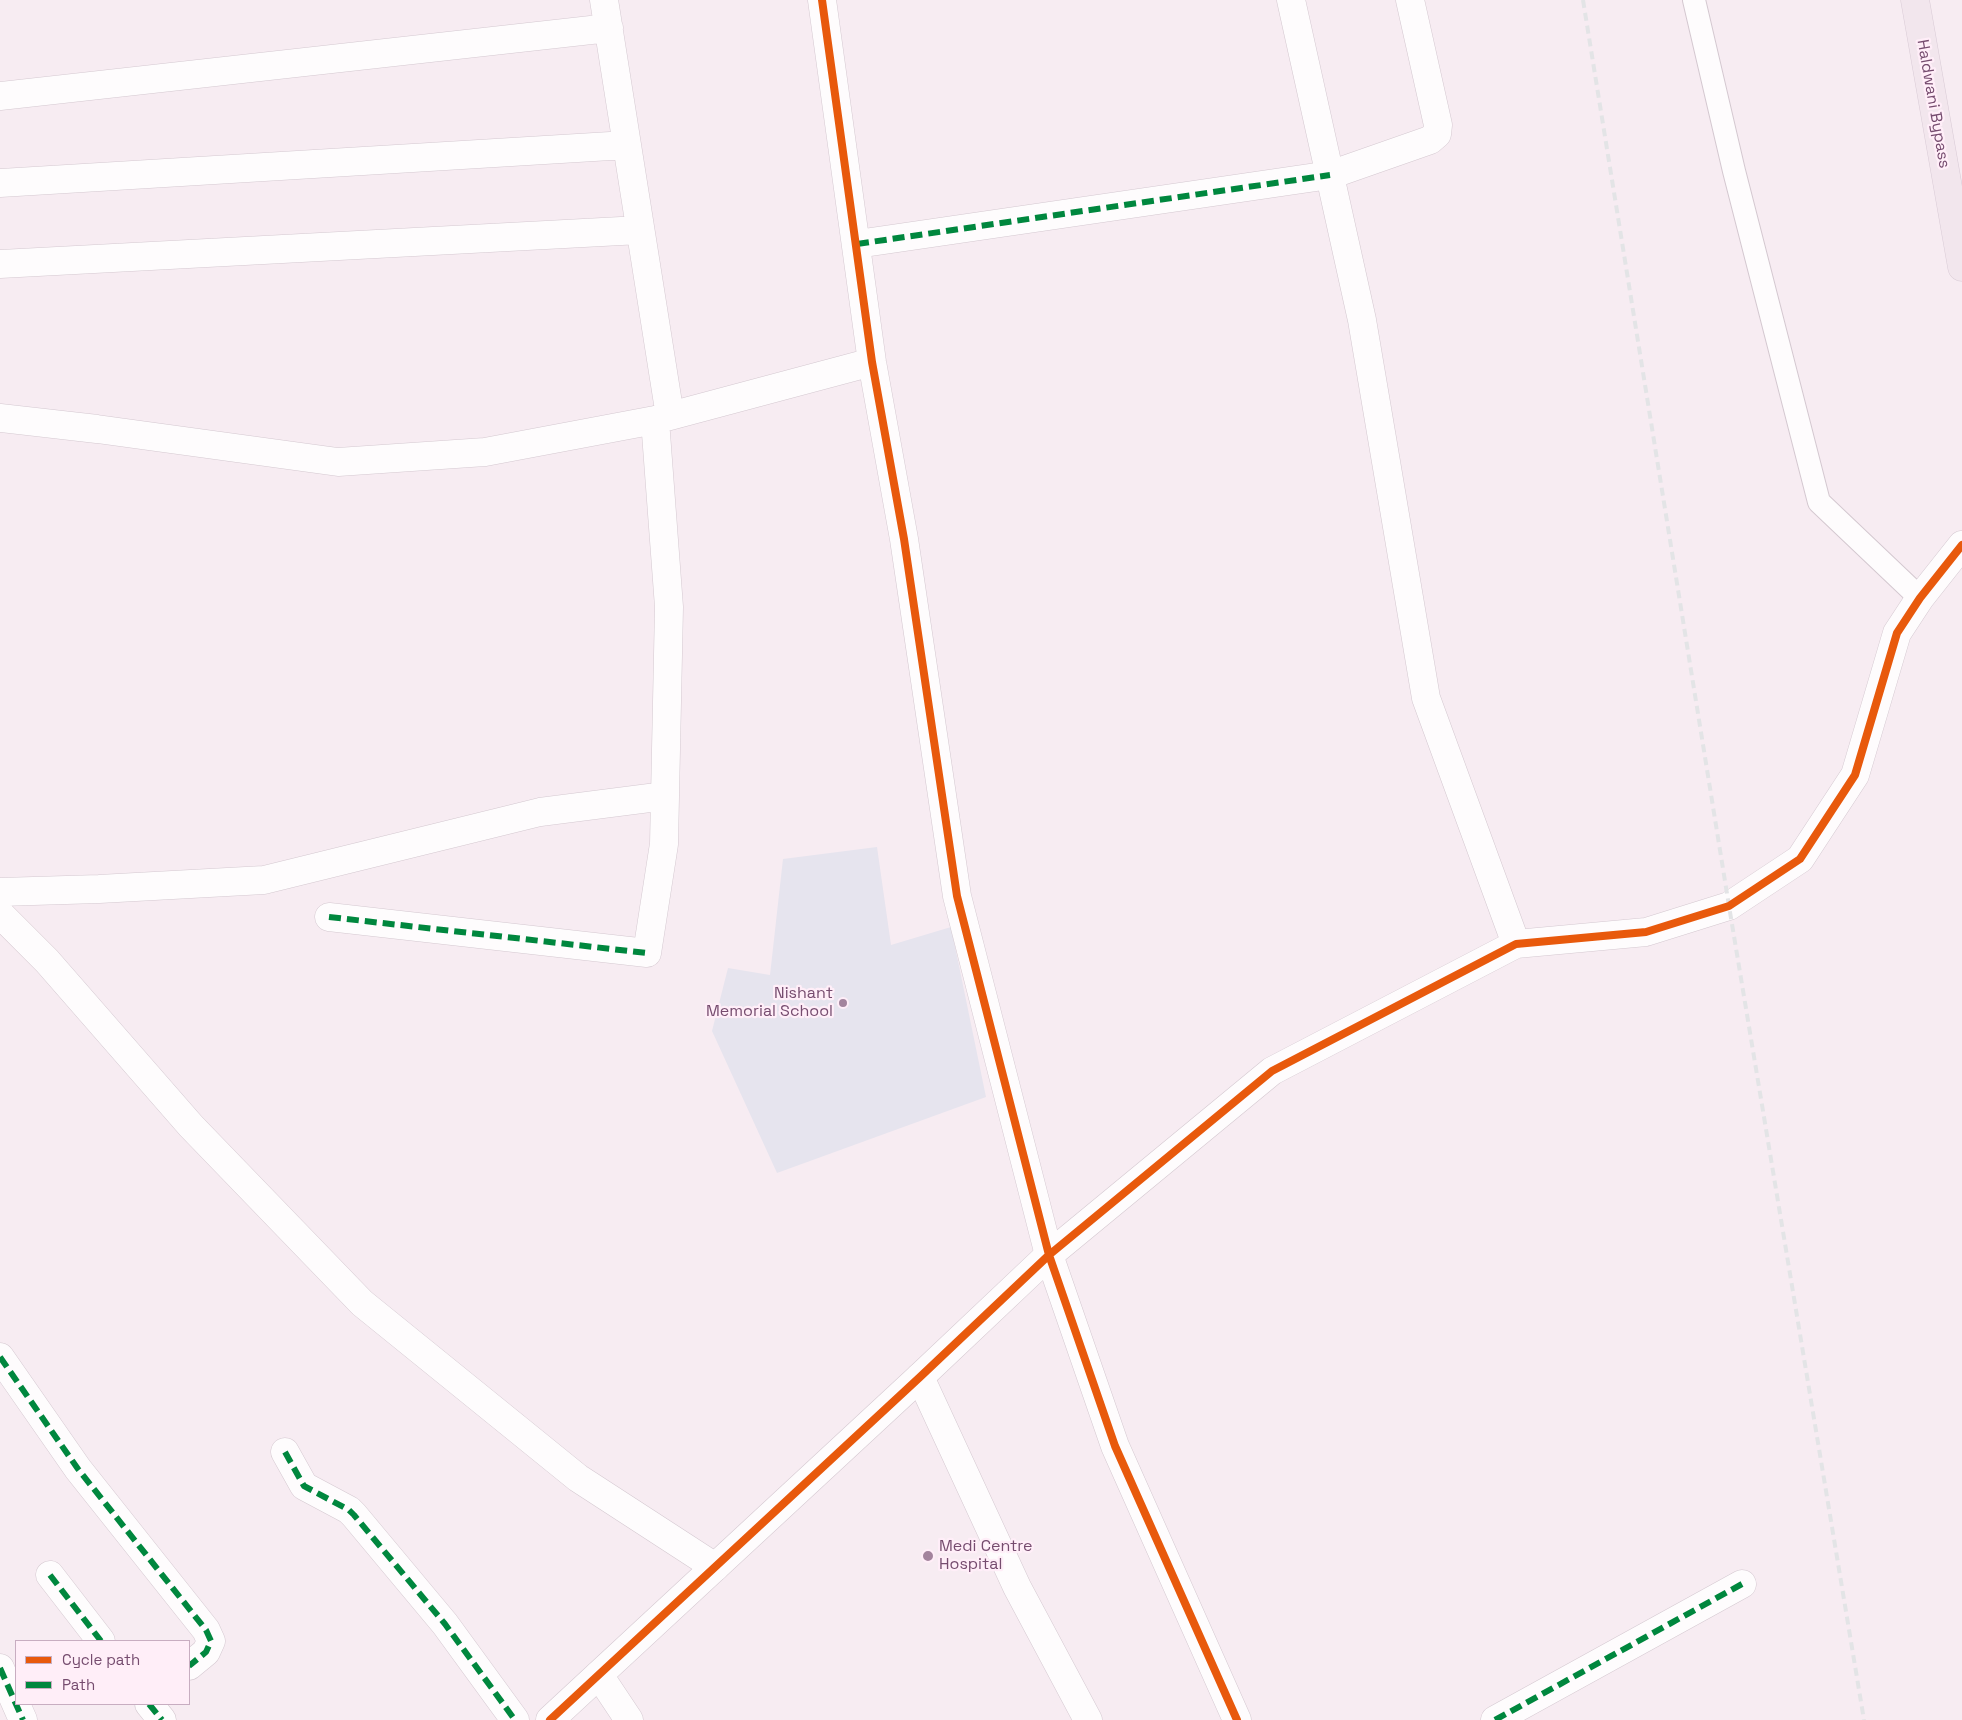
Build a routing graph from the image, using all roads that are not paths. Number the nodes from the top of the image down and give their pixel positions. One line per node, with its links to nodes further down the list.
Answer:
1 (604, 0): 7 (street)
2 (822, 0): 13 (street)
3 (1291, 0): 10 (street)
4 (1410, 0): 10 (street)
5 (1694, 0): 20 (lane)
6 (1915, 0): 15 (main road, Haldwani Bypass)
7 (609, 28): 8 (street); 9 (street)
8 (0, 96)
9 (628, 145): 11 (street); 12 (street)
10 (1330, 175): 13 (street); 25 (street)
11 (0, 183)
12 (640, 230): 14 (street); 18 (street)
13 (856, 244): 16 (street)
14 (0, 264)
15 (1962, 268)
16 (872, 362): 18 (street); 26 (street)
17 (0, 418): 18 (street)
18 (662, 418): 21 (street)
19 (1962, 545): 20 (street)
20 (1920, 598): 25 (street)
21 (665, 796): 22 (street); 24 (street)
22 (0, 892)
23 (0, 914): 30 (street)
24 (329, 917)
25 (1516, 944): 26 (street)
26 (1049, 1255): 28 (street); 46 (street)
27 (0, 1357): 34 (street)
28 (920, 1377): 30 (street); 45 (street)
29 (284, 1452): 42 (street)
30 (715, 1567): 36 (street)
31 (50, 1575): 33 (street)
32 (1742, 1584): 47 (street)
33 (100, 1640)
34 (190, 1665)
35 (0, 1668): 37 (street)
36 (599, 1675): 43 (street); 44 (street)
37 (15, 1702)
38 (16, 1705): 40 (street)
39 (150, 1705): 41 (street)
40 (23, 1720)
41 (162, 1720)
42 (515, 1720)
43 (550, 1720)
44 (629, 1720)
45 (1088, 1720)
46 (1237, 1720)
47 (1495, 1720)

